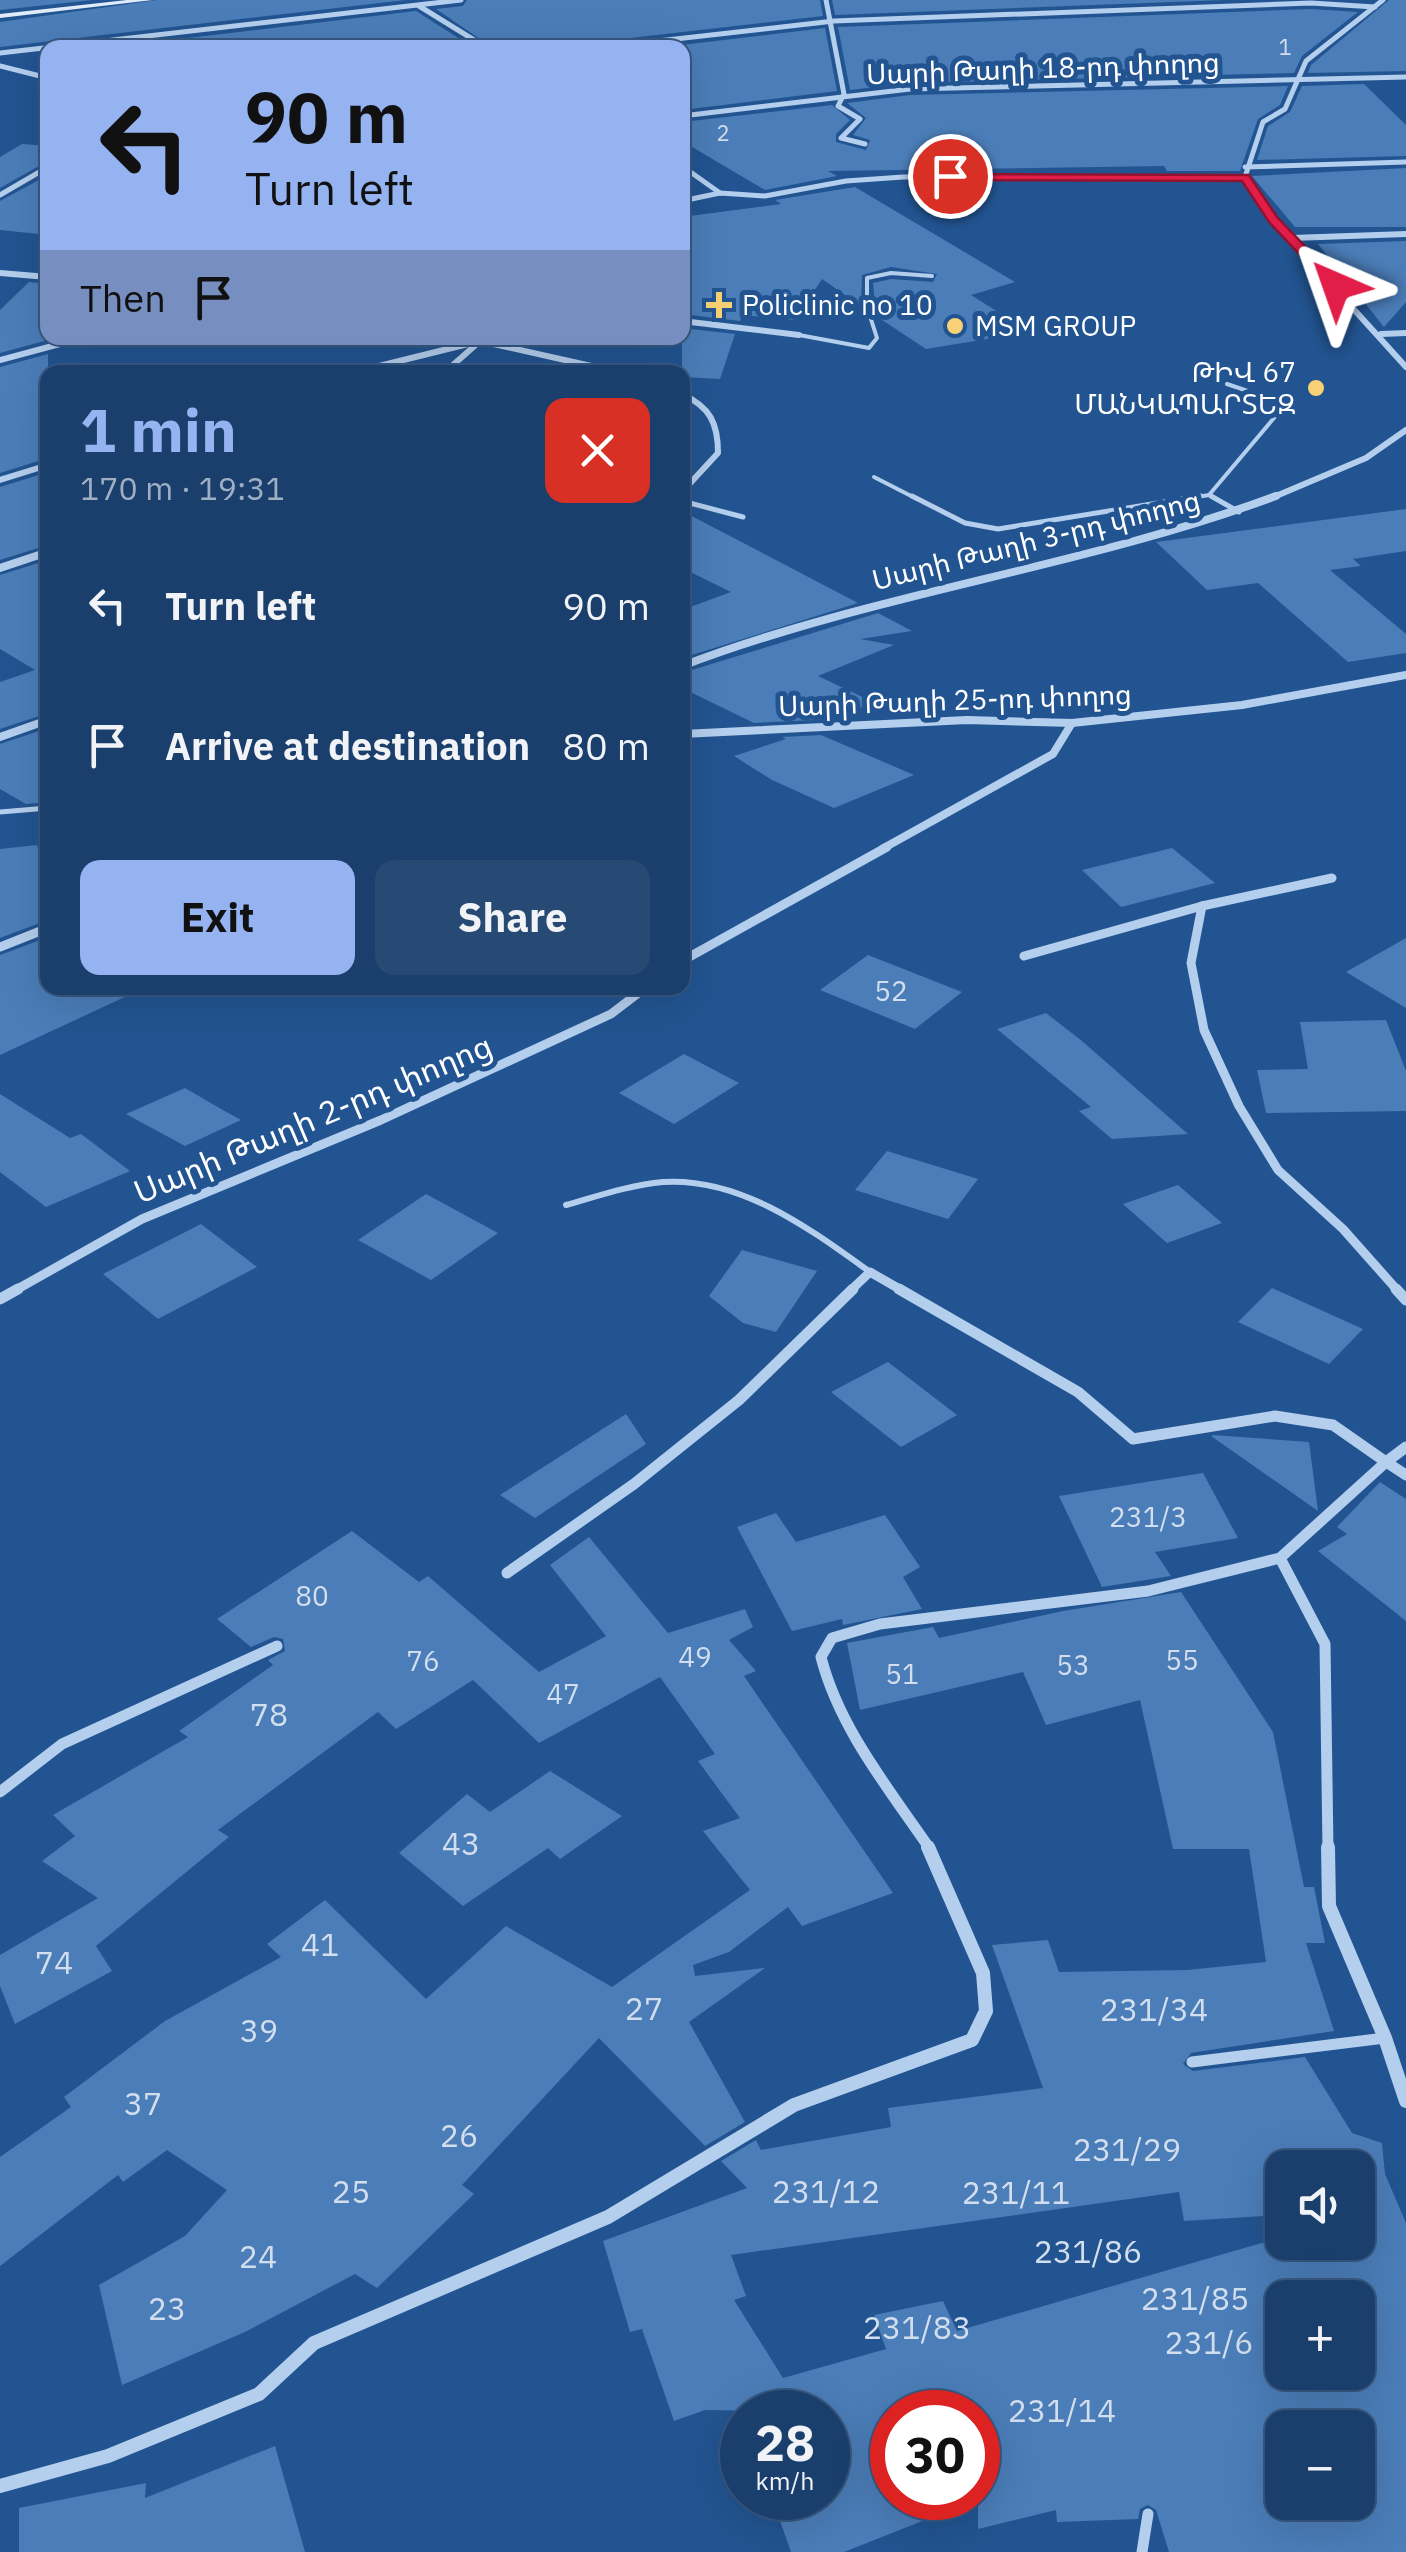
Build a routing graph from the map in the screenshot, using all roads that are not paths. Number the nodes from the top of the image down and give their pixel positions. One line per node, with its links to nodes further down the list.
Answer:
1 (149, 0): 8 (street)
2 (410, 0): 6 (street)
3 (461, 0): 6 (street)
4 (826, 0): 9 (street)
5 (1383, 0): 7 (street)
6 (417, 5): 10 (street); 11 (street)
7 (1374, 8): 9 (street); 18 (street)
8 (0, 16)
9 (834, 20): 12 (street); 19 (street)
10 (113, 40)
11 (474, 40)
12 (664, 40)
13 (40, 48): 14 (street)
14 (0, 53)
15 (0, 66): 16 (street)
16 (40, 76)
17 (1406, 77): 18 (street, Սարի Թաղի 18-րդ փողոց)
18 (1294, 80): 19 (street, Սարի Թաղի 18-րդ փողոց); 23 (street)
19 (844, 94): 20 (street, Սարի Թաղի 18-րդ փողոց); 21 (street)
20 (690, 115)
21 (865, 144)
22 (1406, 162): 23 (street)
23 (1244, 167): 26 (street)
24 (40, 172): 28 (street)
25 (690, 172): 27 (street)
26 (1245, 178): 27 (street); 31 (street)
27 (720, 193): 29 (street)
28 (0, 195)
29 (690, 199)
30 (1406, 234): 31 (street)
31 (1292, 238): 37 (street)
32 (0, 272): 33 (street)
33 (40, 276)
34 (932, 276): 38 (lane)
35 (690, 323): 38 (street)
36 (1406, 333): 37 (street)
37 (1381, 334): 47 (street)
38 (799, 336)
39 (56, 345): 43 (street)
40 (459, 345): 44 (street)
41 (475, 345): 45 (street)
42 (507, 345): 46 (street)
43 (0, 360)
44 (382, 365)
45 (453, 365)
46 (589, 365)
47 (1406, 367)
48 (1226, 384): 57 (lane)
49 (690, 398): 56 (street)
50 (1406, 430): 51 (street, Սարի Թաղի 3-րդ փողոց)
51 (1394, 442): 52 (street); 59 (street, Սարի Թաղի 3-րդ փողոց)
52 (1406, 444)
53 (40, 468): 55 (street)
54 (874, 478): 57 (lane)
55 (0, 480)
56 (690, 483)
57 (1209, 495): 59 (lane)
58 (690, 503): 60 (lane)
59 (1240, 512): 63 (street, Սարի Թաղի 3-րդ փողոց)
60 (743, 518)
61 (40, 555): 62 (street)
62 (0, 568)
63 (690, 663)
64 (1406, 675): 66 (street, Սարի Թաղի 25-րդ փողոց)
65 (40, 723): 68 (street)
66 (1072, 723): 67 (street, Սարի Թաղի 25-րդ փողոց); 76 (street)
67 (690, 734)
68 (0, 737)
69 (40, 809): 70 (lane)
70 (0, 812)
71 (1332, 878): 72 (street)
72 (1202, 906): 75 (street); 81 (street)
73 (40, 931): 74 (street)
74 (0, 948)
75 (1024, 956)
76 (690, 957)
77 (637, 995): 80 (street, Սարի Թաղի 2-րդ փողոց)
78 (566, 1205): 79 (lane)
79 (870, 1272): 83 (street); 86 (street)
80 (0, 1299)
81 (1406, 1300)
82 (1406, 1448): 83 (street)
83 (1386, 1462): 84 (street); 85 (street)
84 (1406, 1475)
85 (1280, 1558): 89 (street); 92 (street)
86 (507, 1574)
87 (277, 1646): 88 (street)
88 (0, 1792)
89 (1386, 2038): 90 (lane); 91 (street)
90 (1192, 2062)
91 (1406, 2101)
92 (0, 2486)
93 (1148, 2514): 94 (lane)
94 (1142, 2552)

